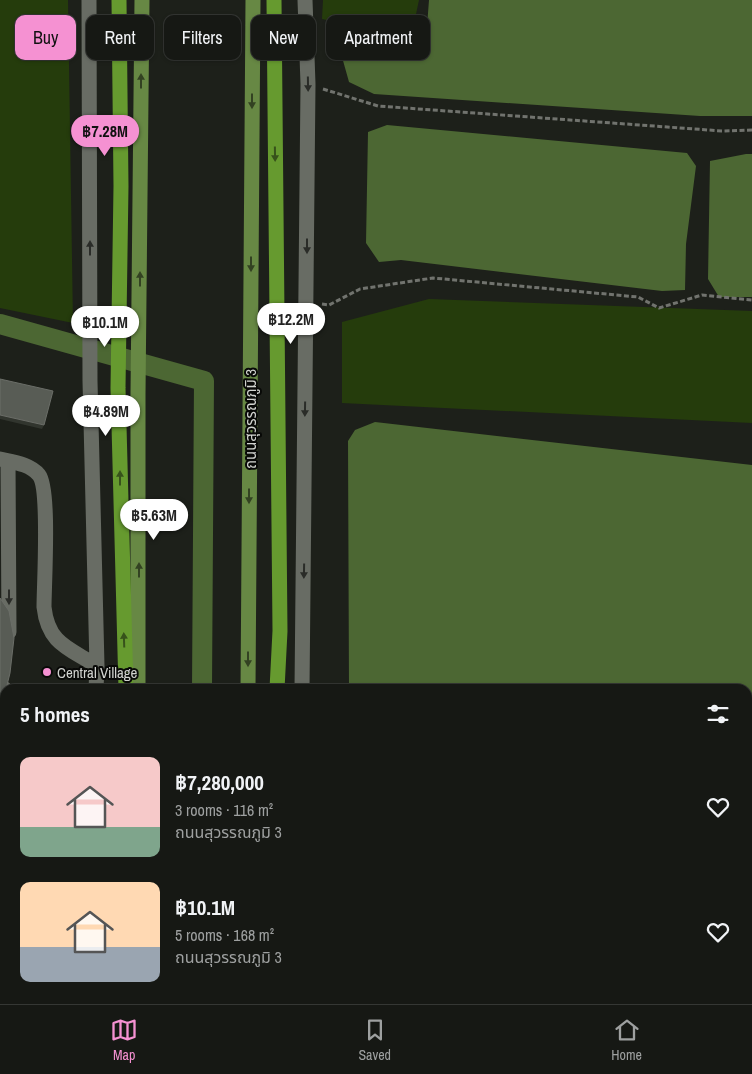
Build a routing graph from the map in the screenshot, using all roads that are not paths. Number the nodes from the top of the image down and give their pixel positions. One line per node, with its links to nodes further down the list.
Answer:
1 (88, 0): 9 (street, one-way to 1)
2 (119, 0): 13 (highway, one-way to 2)
3 (142, 0): 14 (main road, one-way to 3)
4 (253, 0): 15 (main road, ถนนสุวรรณภูมิ 3, one-way to 15)
5 (274, 0): 16 (highway, one-way to 16)
6 (305, 0): 17 (street, one-way to 17)
7 (4, 460): 8 (street, one-way to 8); 9 (street)
8 (10, 650)
9 (97, 666): 12 (street)
10 (6, 679): 11 (street)
11 (5, 684)
12 (96, 684)
13 (126, 684)
14 (138, 684)
15 (248, 684)
16 (277, 684)
17 (302, 684)

